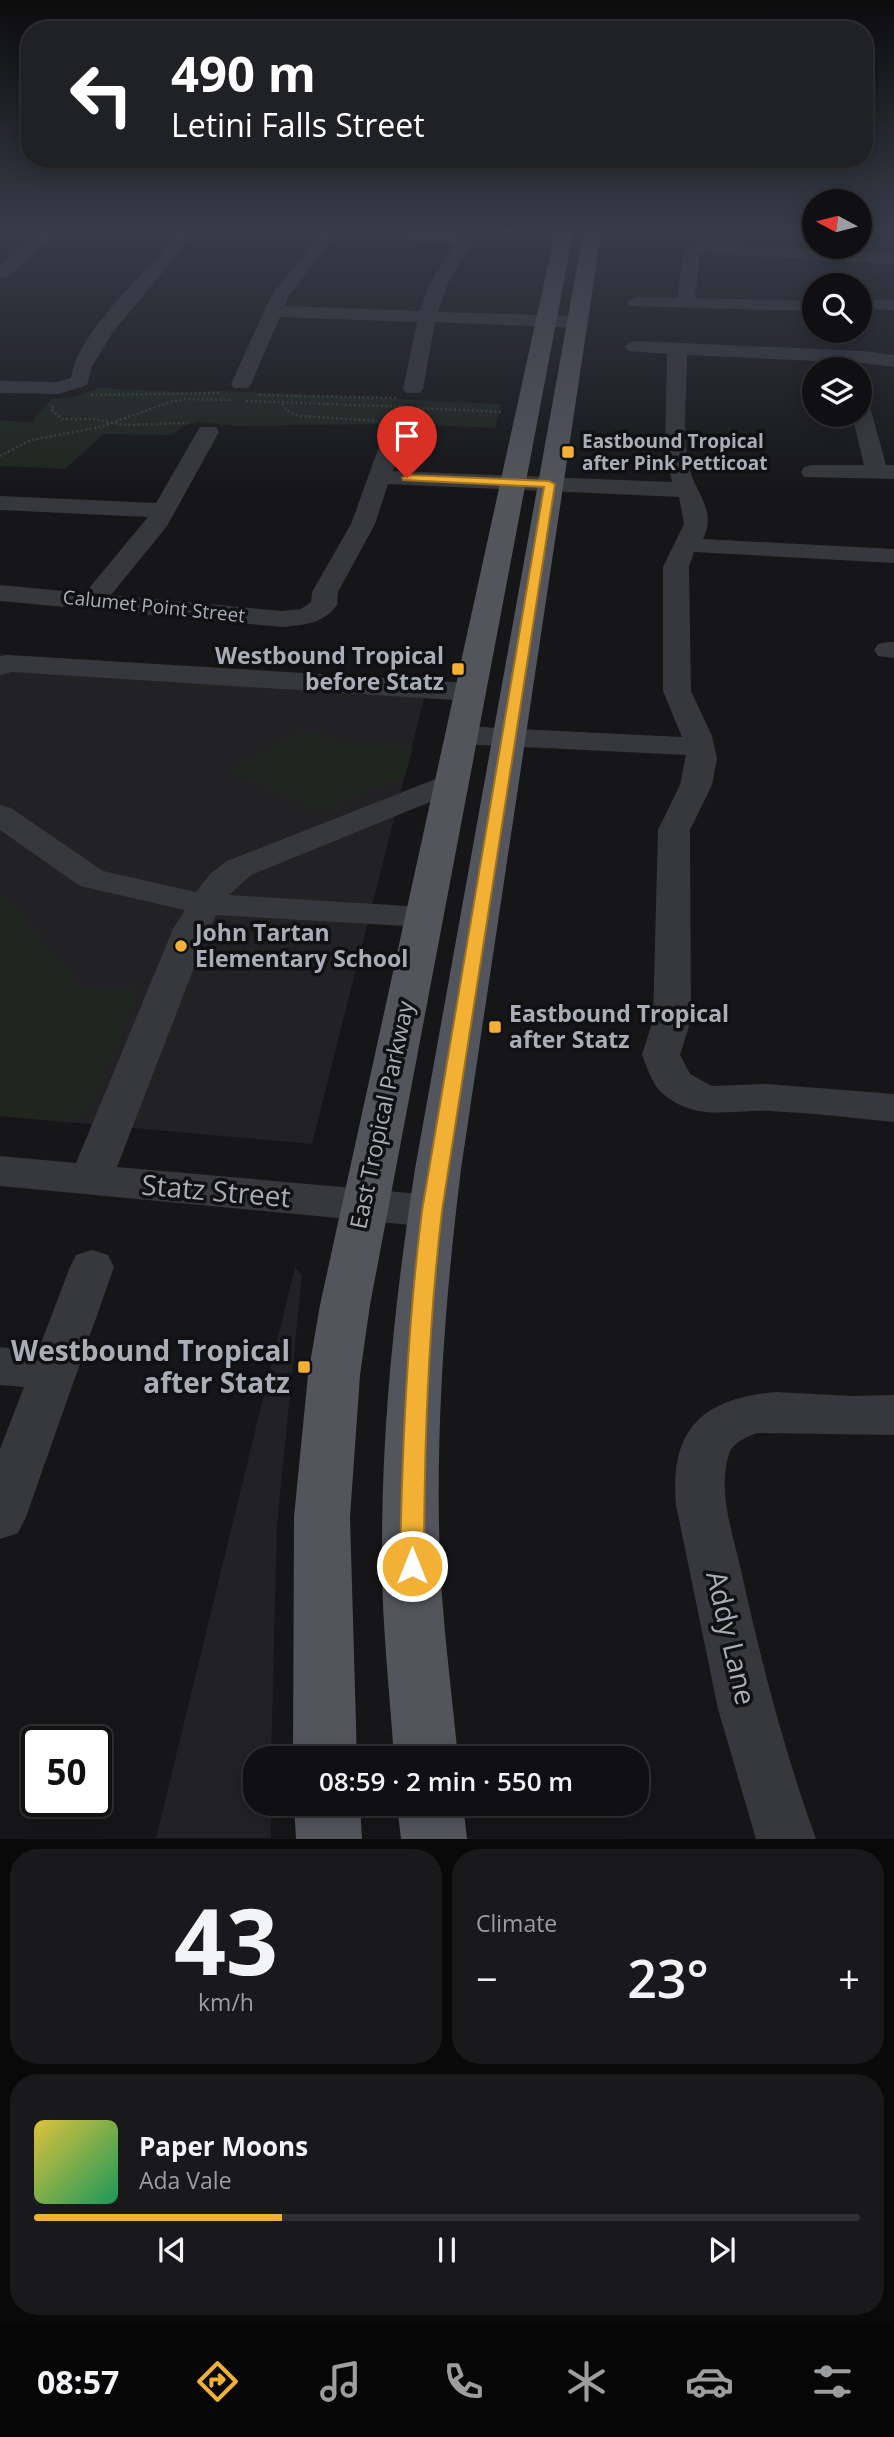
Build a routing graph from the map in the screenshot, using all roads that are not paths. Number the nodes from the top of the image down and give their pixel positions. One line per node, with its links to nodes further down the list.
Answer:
1 (113, 319): 14 (street)
2 (269, 319): 13 (street)
3 (428, 319): 15 (street)
4 (482, 319): 6 (street)
5 (578, 319): 7 (main road, East Tropical Parkway)
6 (546, 321): 7 (street); 22 (main road, East Tropical Parkway)
7 (577, 322): 22 (main road, East Tropical Parkway)
8 (635, 347): 9 (street)
9 (677, 349): 10 (street); 23 (street)
10 (802, 359)
11 (894, 361): 12 (street)
12 (872, 362)
13 (242, 384)
14 (0, 387)
15 (413, 389)
16 (868, 427): 20 (street)
17 (208, 432): 25 (street)
18 (395, 433): 21 (street)
19 (813, 472): 20 (street)
20 (885, 472)
21 (381, 477): 22 (street); 29 (street, Calumet Point Street)
22 (531, 483): 23 (street); 31 (main road, East Tropical Parkway); 32 (main road, East Tropical Parkway)
23 (690, 490): 26 (street)
24 (0, 503): 25 (street)
25 (164, 511): 29 (street)
26 (688, 544): 27 (street); 33 (street)
27 (894, 556)
28 (0, 593): 29 (street, Calumet Point Street)
29 (93, 600)
30 (0, 667): 31 (street)
31 (465, 714): 32 (street); 34 (main road, East Tropical Parkway)
32 (509, 738): 33 (street); 42 (main road, East Tropical Parkway)
33 (699, 747): 38 (street)
34 (451, 782): 36 (street); 37 (main road, East Tropical Parkway)
35 (0, 815): 36 (street)
36 (205, 904): 37 (street); 40 (street)
37 (423, 917): 41 (main road, East Tropical Parkway)
38 (894, 1108)
39 (0, 1171): 40 (street, Statz Street)
40 (91, 1179): 41 (street, Statz Street)
41 (363, 1205): 42 (street, Statz Street); 48 (main road, East Tropical Parkway)
42 (432, 1211): 49 (main road, East Tropical Parkway)
43 (92, 1267): 45 (street)
44 (0, 1366): 45 (street)
45 (54, 1371): 47 (street)
46 (894, 1415): 54 (street, Addy Lane)
47 (0, 1517)
48 (325, 1746)
49 (425, 1746)
50 (328, 1816): 52 (main road)
51 (431, 1816): 53 (main road)
52 (329, 1839)
53 (434, 1839)
54 (786, 1839)

